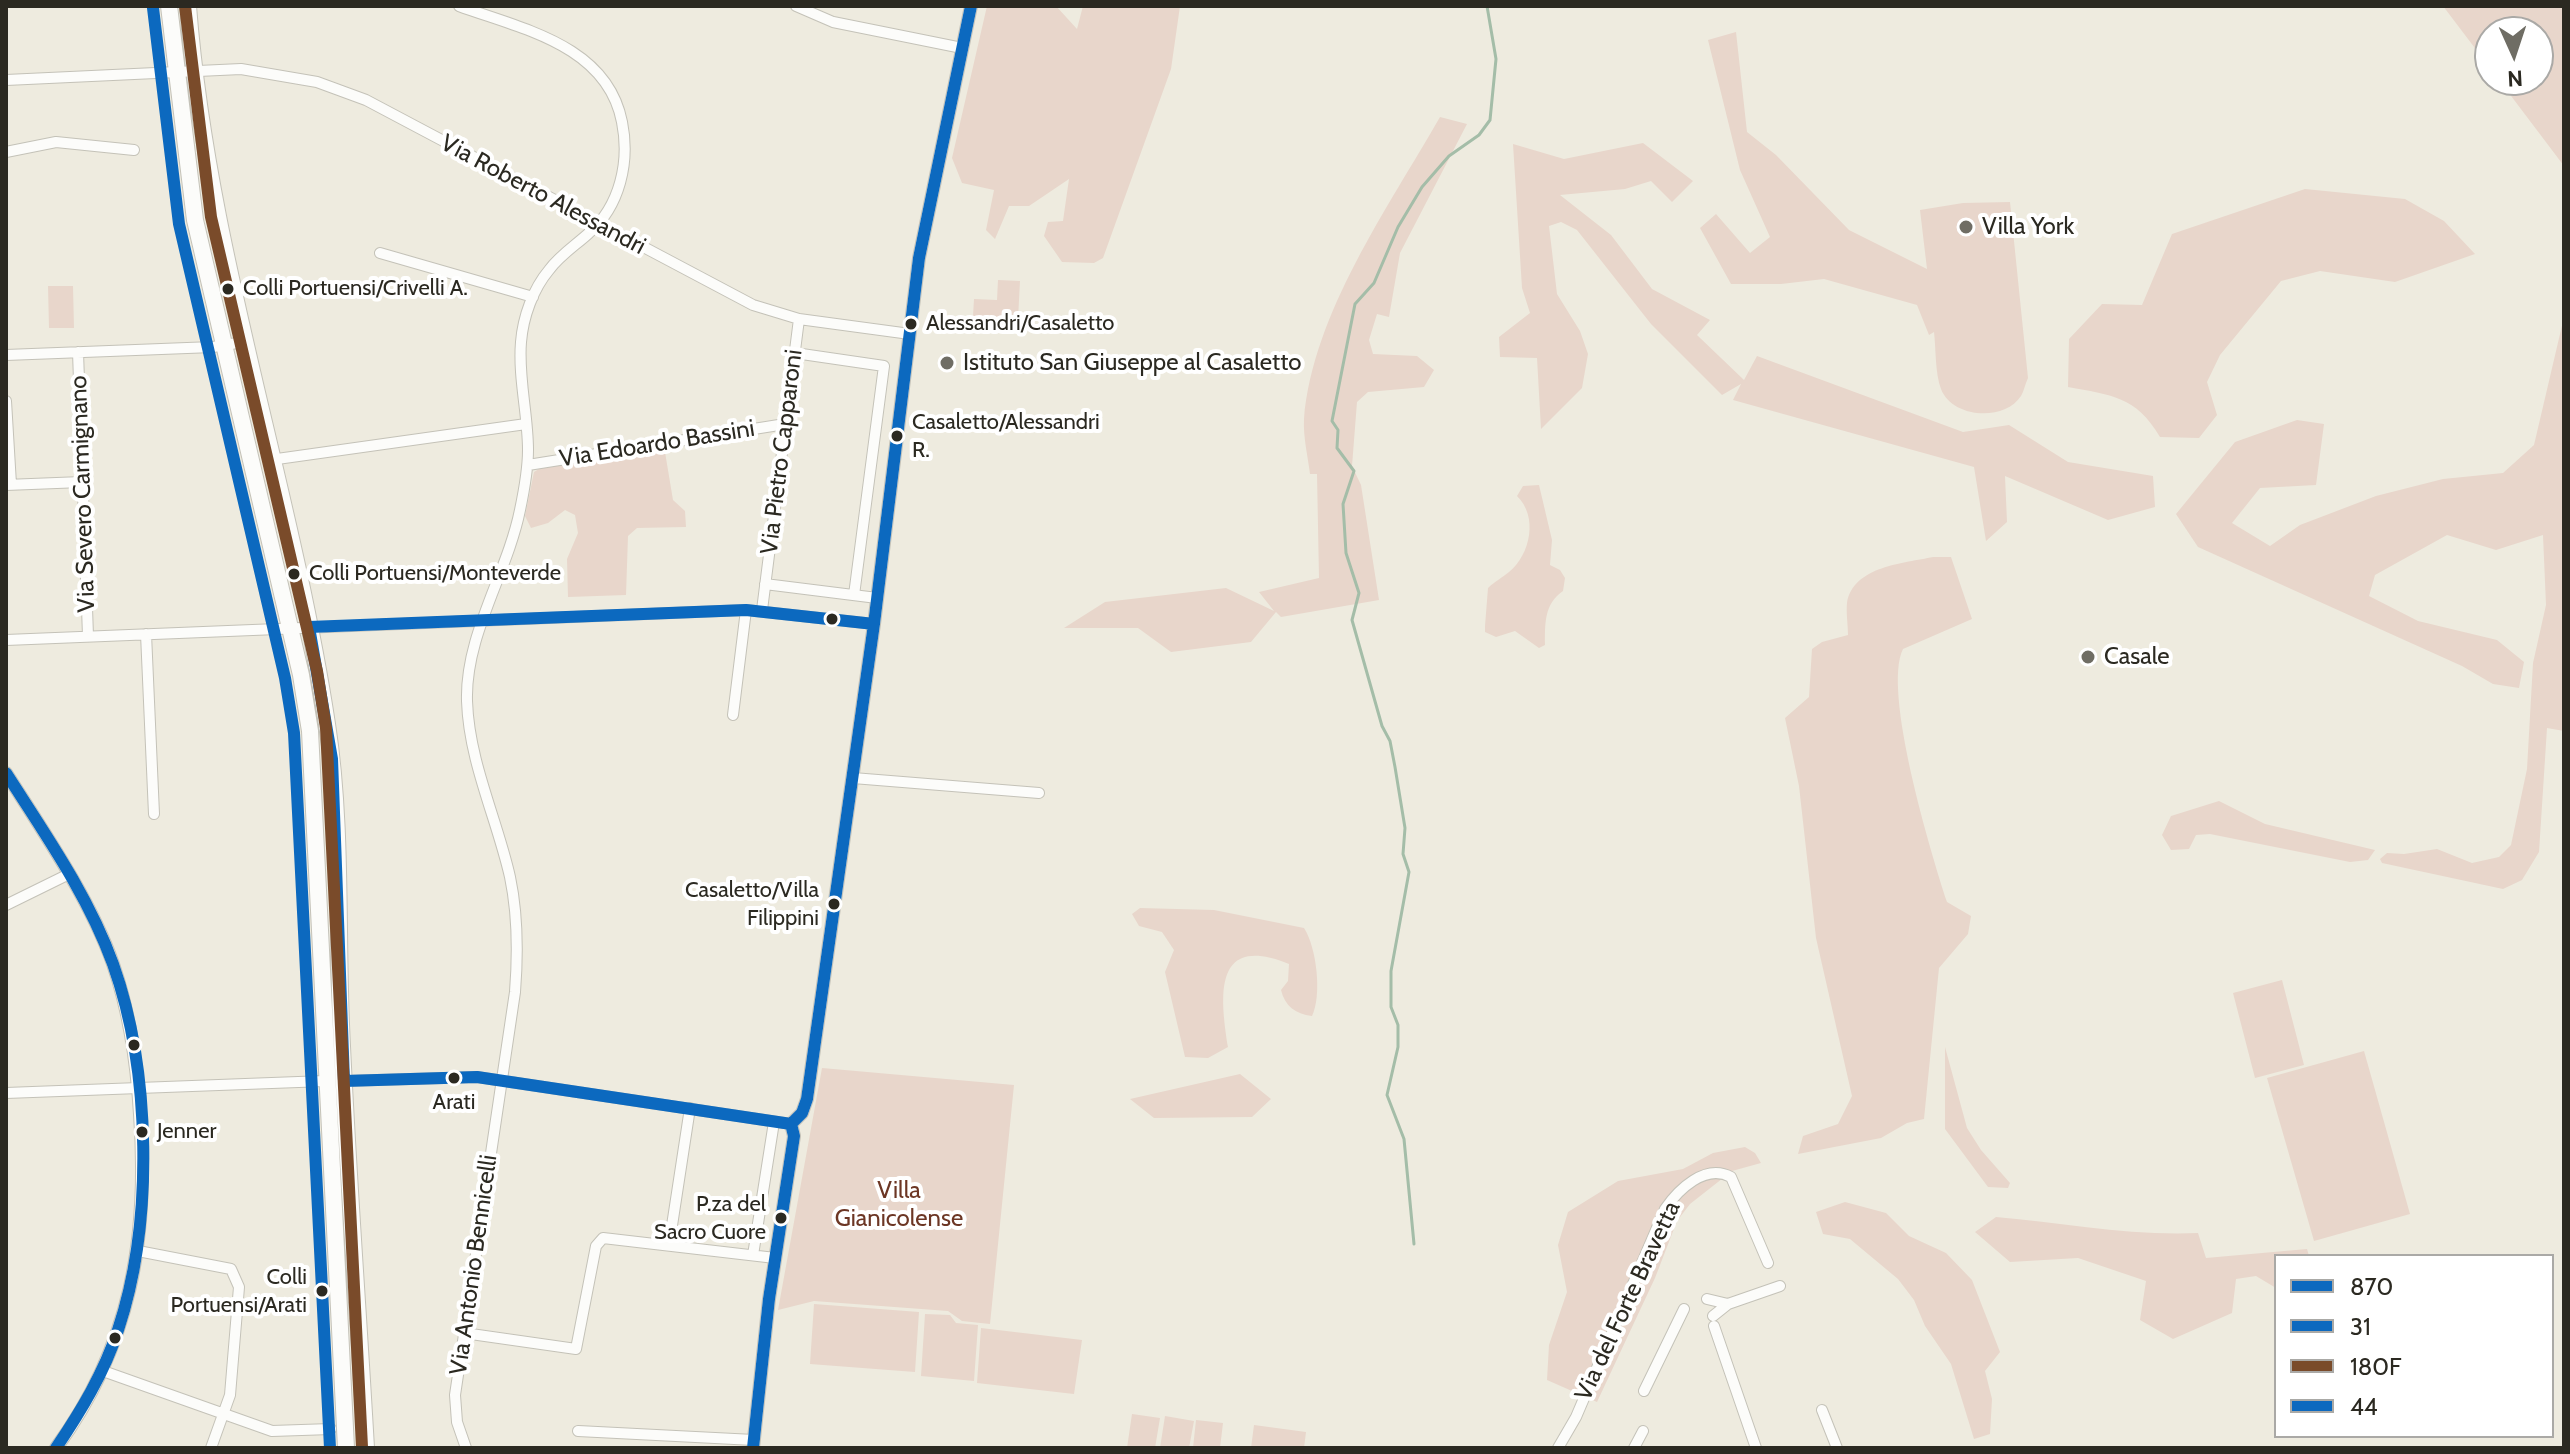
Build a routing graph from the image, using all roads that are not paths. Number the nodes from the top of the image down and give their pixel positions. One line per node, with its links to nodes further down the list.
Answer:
1 (169, 6): 8 (main road)
2 (188, 6): 7 (main road)
3 (459, 6): 12 (street, Via Antonio Bennicelli)
4 (796, 6): 6 (street)
5 (971, 6): 6 (street)
6 (962, 48): 16 (street)
7 (193, 70): 8 (street, Via Roberto Alessandri); 12 (street, Via Roberto Alessandri); 17 (main road)
8 (175, 72): 9 (street, Via Roberto Alessandri); 18 (main road)
9 (6, 80)
10 (134, 150): 11 (street)
11 (6, 152)
12 (598, 225): 14 (street, Via Antonio Bennicelli); 15 (street, Via Roberto Alessandri)
13 (380, 253): 14 (street)
14 (533, 297): 23 (street, Via Antonio Bennicelli)
15 (799, 319): 16 (street, Via Roberto Alessandri); 20 (street, Via Pietro Capparoni)
16 (910, 334): 31 (street)
17 (243, 342): 18 (street); 25 (main road)
18 (223, 346): 19 (street); 36 (main road)
19 (78, 352): 21 (street); 27 (street, Via Severo Carmignano)
20 (795, 353): 24 (street, Via Pietro Capparoni); 30 (street)
21 (6, 355)
22 (6, 401): 28 (street)
23 (526, 424): 25 (street); 26 (street, Via Antonio Bennicelli)
24 (785, 424): 26 (street, Via Edoardo Bassini); 29 (street, Via Pietro Capparoni)
25 (270, 460): 37 (main road)
26 (528, 465): 34 (street, Via Antonio Bennicelli)
27 (82, 482): 28 (street); 39 (street, Via Severo Carmignano)
28 (8, 485)
29 (765, 584): 30 (street); 33 (street, Via Pietro Capparoni)
30 (854, 595): 31 (street)
31 (877, 598): 35 (street)
32 (746, 610): 33 (street); 34 (street); 41 (street)
33 (762, 610): 35 (street)
34 (484, 620): 37 (street); 53 (street, Via Antonio Bennicelli)
35 (874, 624): 43 (street)
36 (289, 627): 37 (street); 38 (street); 46 (main road)
37 (309, 627): 46 (main road)
38 (146, 634): 39 (street); 45 (street)
39 (88, 636): 40 (street)
40 (6, 640)
41 (733, 715)
42 (6, 773): 47 (street)
43 (853, 778): 44 (street); 58 (street)
44 (1039, 793)
45 (154, 814)
46 (326, 838): 49 (main road); 50 (main road)
47 (67, 875): 48 (street); 54 (street)
48 (6, 905)
49 (324, 1038): 50 (street); 51 (main road)
50 (342, 1038): 52 (main road)
51 (325, 1081): 54 (street); 65 (main road)
52 (344, 1081): 53 (street); 64 (main road)
53 (501, 1081): 56 (street); 70 (street, Via Antonio Bennicelli)
54 (138, 1090): 55 (street); 60 (street)
55 (6, 1093)
56 (690, 1108): 57 (street); 59 (street)
57 (774, 1122): 58 (street); 61 (street)
58 (791, 1124): 62 (street)
59 (669, 1245): 61 (street); 70 (street)
60 (138, 1251): 73 (street); 76 (street)
61 (753, 1255): 62 (street)
62 (775, 1258): 80 (street)
63 (1768, 1263): 86 (street, Via del Forte Bravetta)
64 (356, 1274): 65 (street); 71 (main road)
65 (337, 1275): 72 (main road)
66 (1780, 1286): 68 (street)
67 (1707, 1299): 68 (street)
68 (1728, 1304): 88 (street)
69 (1684, 1309): 74 (street)
70 (464, 1333): 85 (street, Via Antonio Bennicelli)
71 (362, 1366): 72 (street); 84 (main road)
72 (341, 1368): 83 (main road)
73 (103, 1371): 76 (street); 81 (street)
74 (1644, 1391)
75 (1822, 1410): 89 (street)
76 (226, 1414): 77 (street); 82 (street)
77 (331, 1429)
78 (578, 1431): 80 (street)
79 (1643, 1431): 87 (street)
80 (753, 1444)
81 (56, 1448)
82 (211, 1448)
83 (346, 1448)
84 (366, 1448)
85 (466, 1448)
86 (1558, 1448)
87 (1634, 1448)
88 (1756, 1448)
89 (1837, 1448)

